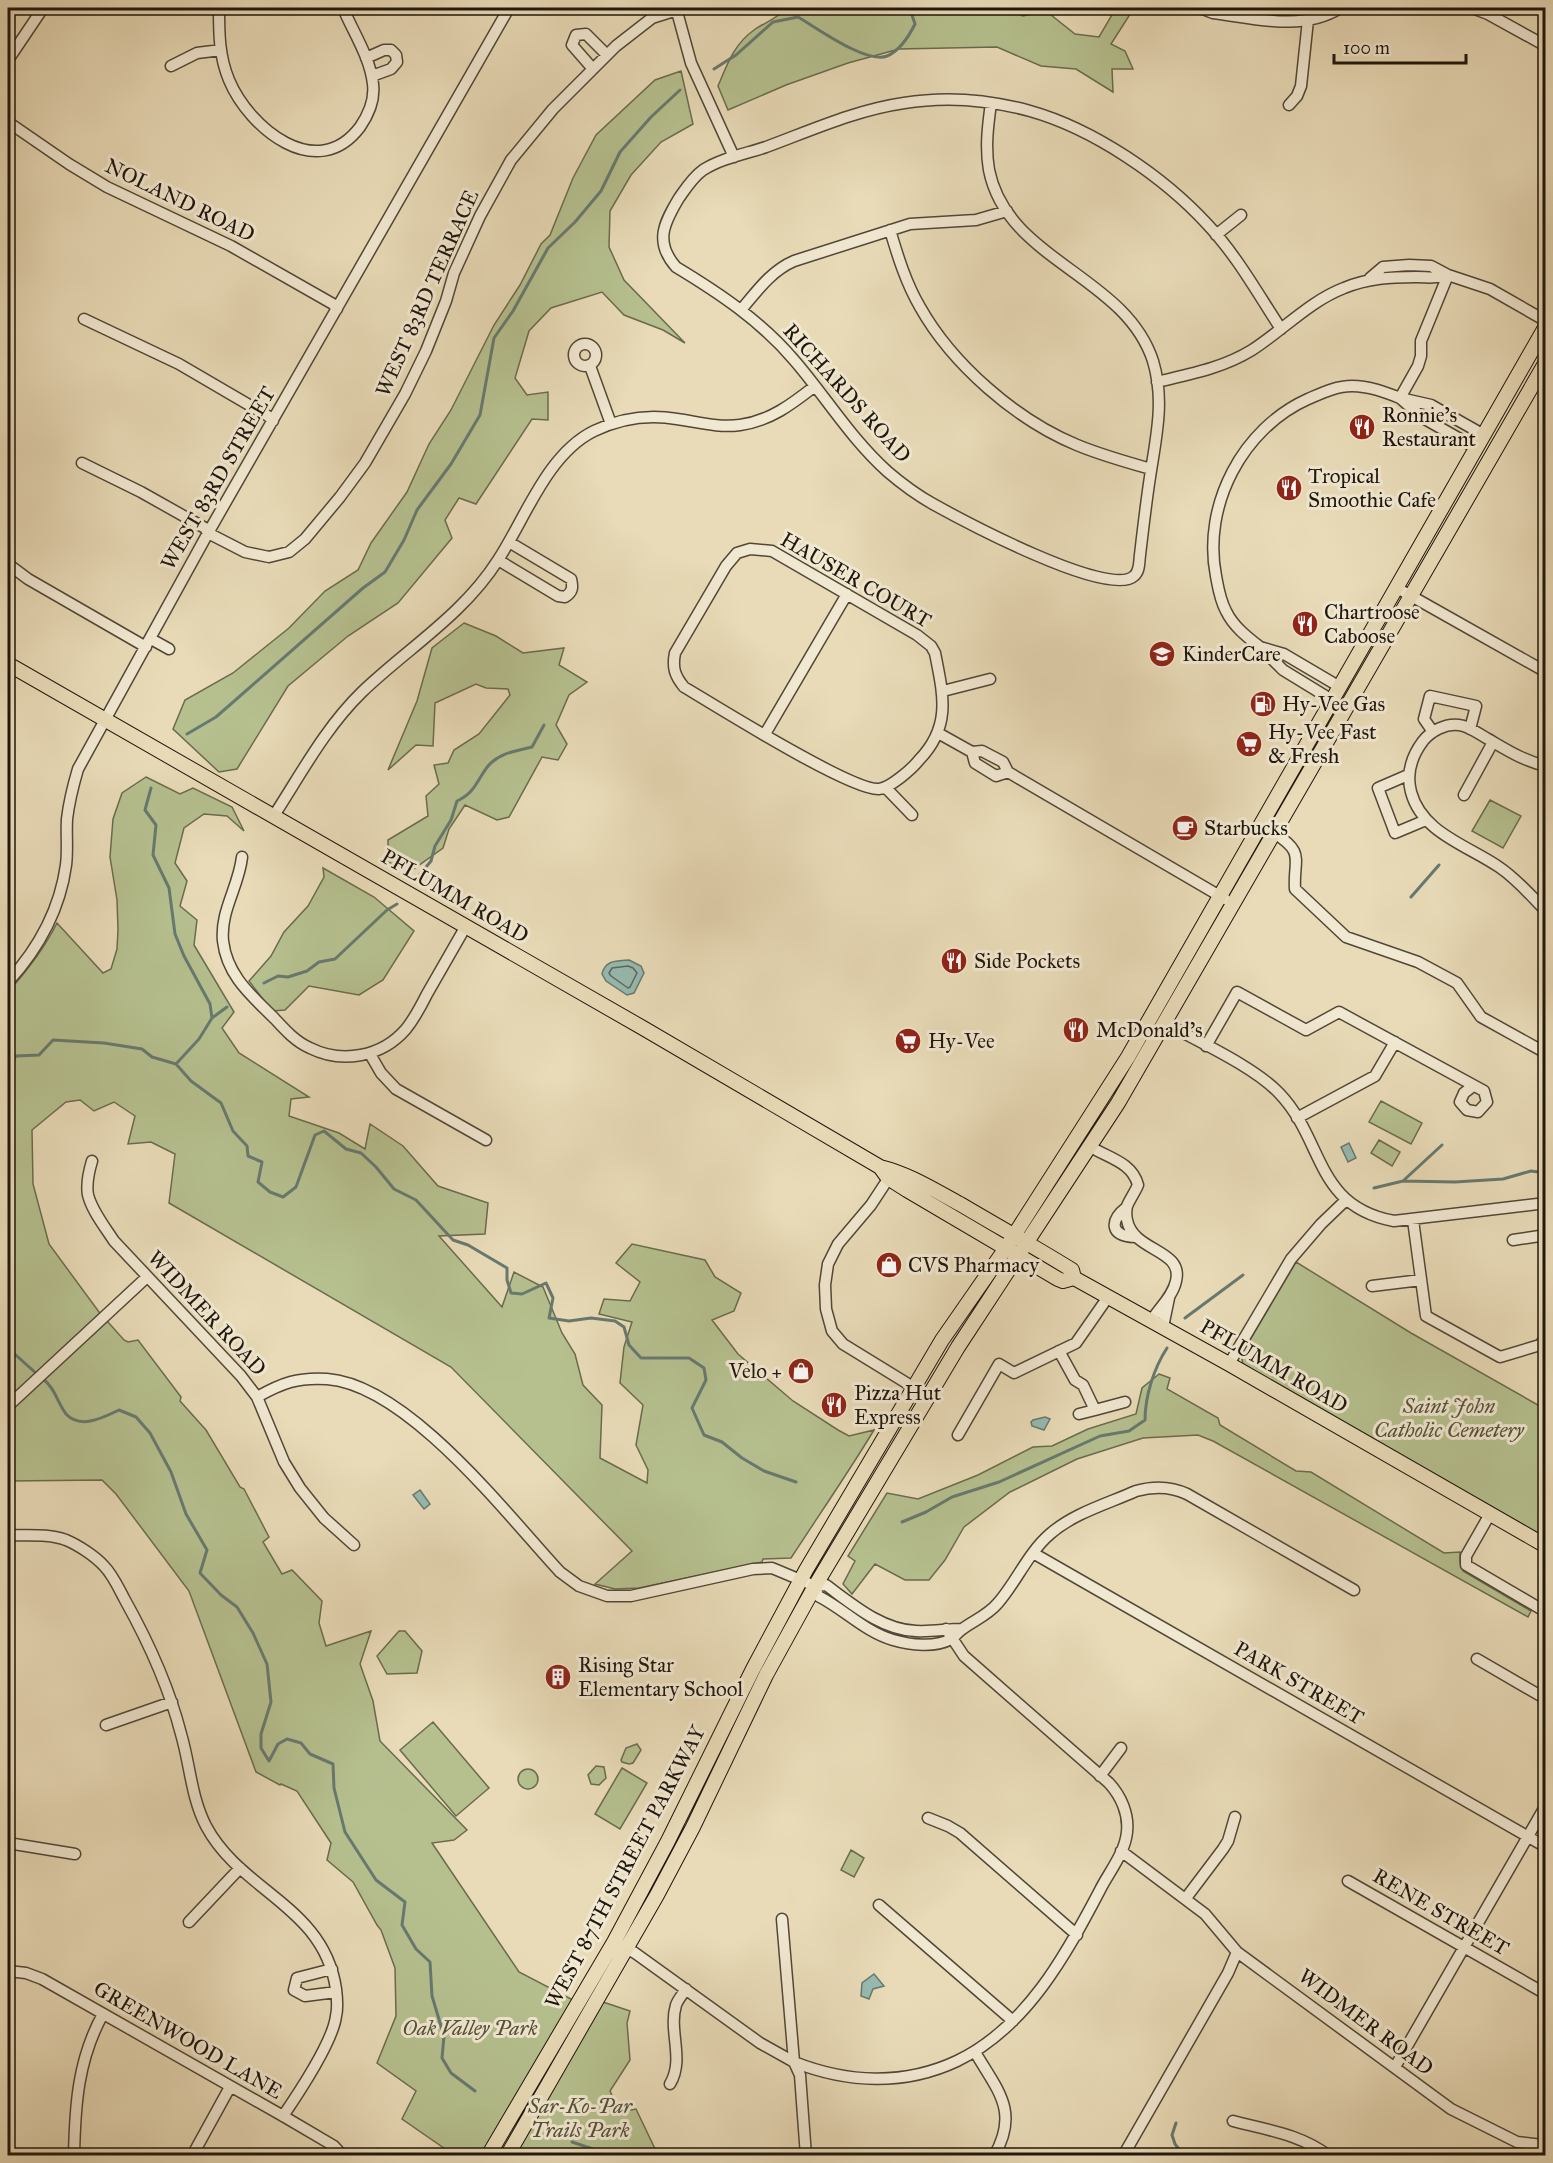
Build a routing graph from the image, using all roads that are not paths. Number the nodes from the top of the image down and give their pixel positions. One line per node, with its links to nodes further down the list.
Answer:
1 (42, 8): 16 (street)
2 (219, 8): 13 (street)
3 (343, 8): 15 (street)
4 (509, 8): 29 (street, WEST 83RD STREET)
5 (1200, 8): 10 (street)
6 (1340, 8): 11 (street)
7 (1472, 8): 9 (street)
8 (677, 9): 14 (street, WEST 83RD TERRACE); 23 (street)
9 (1485, 10): 12 (street)
10 (1258, 13): 11 (street)
11 (1308, 20): 21 (street)
12 (1545, 46)
13 (220, 51): 17 (street); 19 (street)
14 (607, 55): 18 (street, WEST 83RD TERRACE); 18 (street)
15 (366, 58): 19 (street); 19 (street)
16 (8, 60)
17 (171, 66)
18 (593, 69): 47 (street, WEST 83RD TERRACE)
19 (372, 76)
20 (991, 103): 23 (street, RICHARDS ROAD); 24 (street); 27 (street, RICHARDS ROAD)
21 (1288, 105)
22 (8, 122): 29 (street, NOLAND ROAD)
23 (734, 157): 30 (street, RICHARDS ROAD)
24 (1007, 211): 26 (street); 37 (street)
25 (1240, 215): 27 (street)
26 (890, 230): 30 (street); 45 (street)
27 (1216, 234): 34 (street, RICHARDS ROAD)
28 (1448, 275): 32 (street); 34 (street); 39 (street)
29 (338, 309): 40 (street, WEST 83RD STREET)
30 (741, 310): 38 (street, RICHARDS ROAD)
31 (84, 319): 40 (street)
32 (1545, 321)
33 (1545, 326): 42 (main road, WEST 87TH STREET PARKWAY)
34 (1281, 329): 37 (street)
35 (1545, 362): 46 (main road, WEST 87TH STREET PARKWAY)
36 (590, 366): 41 (street)
37 (1157, 382): 45 (street)
38 (815, 386): 41 (street); 45 (street, RICHARDS ROAD)
39 (1400, 398): 42 (street); 43 (street); 55 (street)
40 (273, 421): 47 (street, WEST 83RD STREET)
41 (611, 424): 48 (street)
42 (1484, 435): 43 (main road, WEST 87TH STREET PARKWAY); 46 (main road)
43 (1476, 448): 51 (main road, WEST 87TH STREET PARKWAY)
44 (82, 463): 47 (street, WEST 83RD TERRACE)
45 (1151, 469)
46 (1463, 503): 53 (main road, WEST 87TH STREET PARKWAY)
47 (208, 533): 54 (street, WEST 83RD STREET)
48 (509, 542): 49 (street); 49 (street)
49 (498, 560): 75 (street)
50 (8, 564): 54 (street)
51 (1397, 588): 53 (street); 60 (main road, WEST 87TH STREET PARKWAY)
52 (847, 594): 61 (street, HAUSER COURT); 67 (street); 67 (street, HAUSER COURT)
53 (1411, 595): 58 (street); 71 (main road, WEST 87TH STREET PARKWAY)
54 (148, 643): 56 (street); 63 (street, WEST 83RD STREET)
55 (1260, 646): 60 (street); 62 (street)
56 (170, 649)
57 (8, 664): 63 (main road, PFLUMM ROAD)
58 (1545, 672)
59 (990, 679): 61 (street)
60 (1340, 687): 62 (main road, WEST 87TH STREET PARKWAY); 71 (main road)
61 (943, 691): 66 (street, HAUSER COURT)
62 (1332, 700): 79 (main road, WEST 87TH STREET PARKWAY)
63 (105, 720): 75 (main road, PFLUMM ROAD); 83 (street, WEST 83RD STREET)
64 (1470, 729): 65 (street); 65 (street); 68 (street)
65 (1433, 732): 70 (street)
66 (939, 733): 72 (street); 79 (street)
67 (765, 734): 72 (street)
68 (1493, 742): 69 (street); 73 (street)
69 (1545, 766)
70 (1408, 775): 76 (street); 76 (street)
71 (1306, 778): 77 (main road, WEST 87TH STREET PARKWAY)
72 (886, 788): 74 (street)
73 (1464, 795)
74 (912, 815)
75 (273, 818): 82 (main road, PFLUMM ROAD)
76 (1426, 820): 81 (street)
77 (1274, 833): 80 (main road, WEST 87TH STREET PARKWAY); 87 (street)
78 (242, 857): 88 (street)
79 (1220, 895): 80 (street); 98 (main road, WEST 87TH STREET PARKWAY)
80 (1234, 904): 84 (main road, WEST 87TH STREET PARKWAY)
81 (1545, 911)
82 (466, 926): 88 (street); 94 (main road, PFLUMM ROAD)
83 (8, 982)
84 (1165, 1023): 86 (street); 92 (main road, WEST 87TH STREET PARKWAY)
85 (1395, 1042): 86 (street); 89 (street); 90 (street)
86 (1206, 1046): 90 (street)
87 (1545, 1053)
88 (370, 1054): 91 (street)
89 (1473, 1086)
90 (1297, 1118): 95 (street)
91 (486, 1140)
92 (1089, 1146): 101 (main road, WEST 87TH STREET PARKWAY); 109 (street)
93 (92, 1161): 104 (street, WIDMER ROAD)
94 (887, 1172): 98 (main road); 102 (main road); 113 (street)
95 (1346, 1200): 97 (street); 112 (street)
96 (1545, 1203): 97 (street)
97 (1413, 1220): 106 (street)
98 (1014, 1235): 101 (main road); 102 (main road, WEST 87TH STREET PARKWAY)
99 (1545, 1235): 100 (street)
100 (1513, 1240)
101 (1027, 1242): 103 (main road, WEST 87TH STREET PARKWAY); 105 (main road)
102 (1006, 1248): 103 (main road); 113 (main road, WEST 87TH STREET PARKWAY)
103 (1018, 1256): 105 (main road); 120 (main road, WEST 87TH STREET PARKWAY)
104 (147, 1277): 114 (street, WIDMER ROAD); 116 (street)
105 (1074, 1278): 108 (main road, PFLUMM ROAD)
106 (1421, 1280): 107 (street); 110 (street)
107 (1372, 1286)
108 (1108, 1297): 109 (main road, PFLUMM ROAD); 111 (street)
109 (1157, 1324): 112 (main road, PFLUMM ROAD)
110 (1545, 1336)
111 (1059, 1351): 117 (street); 119 (street)
112 (1229, 1364): 121 (main road, PFLUMM ROAD)
113 (913, 1387): 120 (main road); 126 (main road, WEST 87TH STREET PARKWAY)
114 (257, 1397): 123 (street, WIDMER ROAD); 126 (street)
115 (1125, 1402): 117 (street)
116 (8, 1406)
117 (1095, 1410): 118 (street)
118 (1079, 1414)
119 (958, 1434)
120 (879, 1479): 127 (main road, WEST 87TH STREET PARKWAY)
121 (1490, 1514): 124 (main road, PFLUMM ROAD); 129 (street)
122 (8, 1535): 135 (street)
123 (354, 1545)
124 (1545, 1546)
125 (1033, 1553): 128 (street); 131 (street); 142 (street, PARK STREET)
126 (801, 1580): 127 (street); 154 (main road, WEST 87TH STREET PARKWAY)
127 (814, 1586): 130 (street); 132 (street); 156 (main road, WEST 87TH STREET PARKWAY)
128 (1354, 1590)
129 (1545, 1612)
130 (895, 1627): 131 (street); 132 (street)
131 (948, 1634): 132 (street); 138 (street)
132 (891, 1640)
133 (1477, 1659): 134 (street)
134 (1545, 1699)
135 (172, 1702): 136 (street); 147 (street)
136 (106, 1725)
137 (1121, 1748): 138 (street)
138 (1100, 1776): 145 (street)
139 (1545, 1805): 142 (street)
140 (1235, 1817): 149 (street)
141 (928, 1818): 153 (street)
142 (1527, 1836): 144 (street, PARK STREET); 155 (street)
143 (8, 1843): 146 (street)
144 (1545, 1847)
145 (1121, 1851): 149 (street, WIDMER ROAD); 153 (street)
146 (75, 1854)
147 (240, 1868): 152 (street); 158 (street)
148 (1348, 1881): 155 (street, RENE STREET)
149 (1186, 1898): 157 (street, WIDMER ROAD)
150 (879, 1905): 164 (street)
151 (782, 1919): 166 (street)
152 (189, 1922)
153 (1077, 1935): 164 (street)
154 (614, 1942): 156 (street); 176 (main road, WEST 87TH STREET PARKWAY)
155 (1463, 1947): 162 (street, RENE STREET); 167 (street)
156 (627, 1948): 160 (street); 177 (main road, WEST 87TH STREET PARKWAY)
157 (1237, 1952): 167 (street, WIDMER ROAD); 180 (street)
158 (332, 1969): 161 (street); 161 (street)
159 (8, 1971): 163 (street, GREENWOOD LANE)
160 (686, 1989): 166 (street); 168 (street)
161 (336, 1992): 170 (street)
162 (1545, 1994)
163 (103, 2014): 169 (street, GREENWOOD LANE); 173 (street)
164 (1013, 2022): 165 (street)
165 (975, 2052): 166 (street); 179 (street)
166 (794, 2062): 178 (street)
167 (1395, 2067): 172 (street, WIDMER ROAD)
168 (670, 2084)
169 (230, 2087): 170 (street, GREENWOOD LANE); 174 (street)
170 (283, 2116): 175 (street, GREENWOOD LANE)
171 (1233, 2121): 181 (street)
172 (1542, 2145)
173 (74, 2156)
174 (192, 2156)
175 (343, 2156)
176 (488, 2156)
177 (507, 2156)
178 (806, 2156)
179 (994, 2156)
180 (1123, 2156)
181 (1329, 2156)

